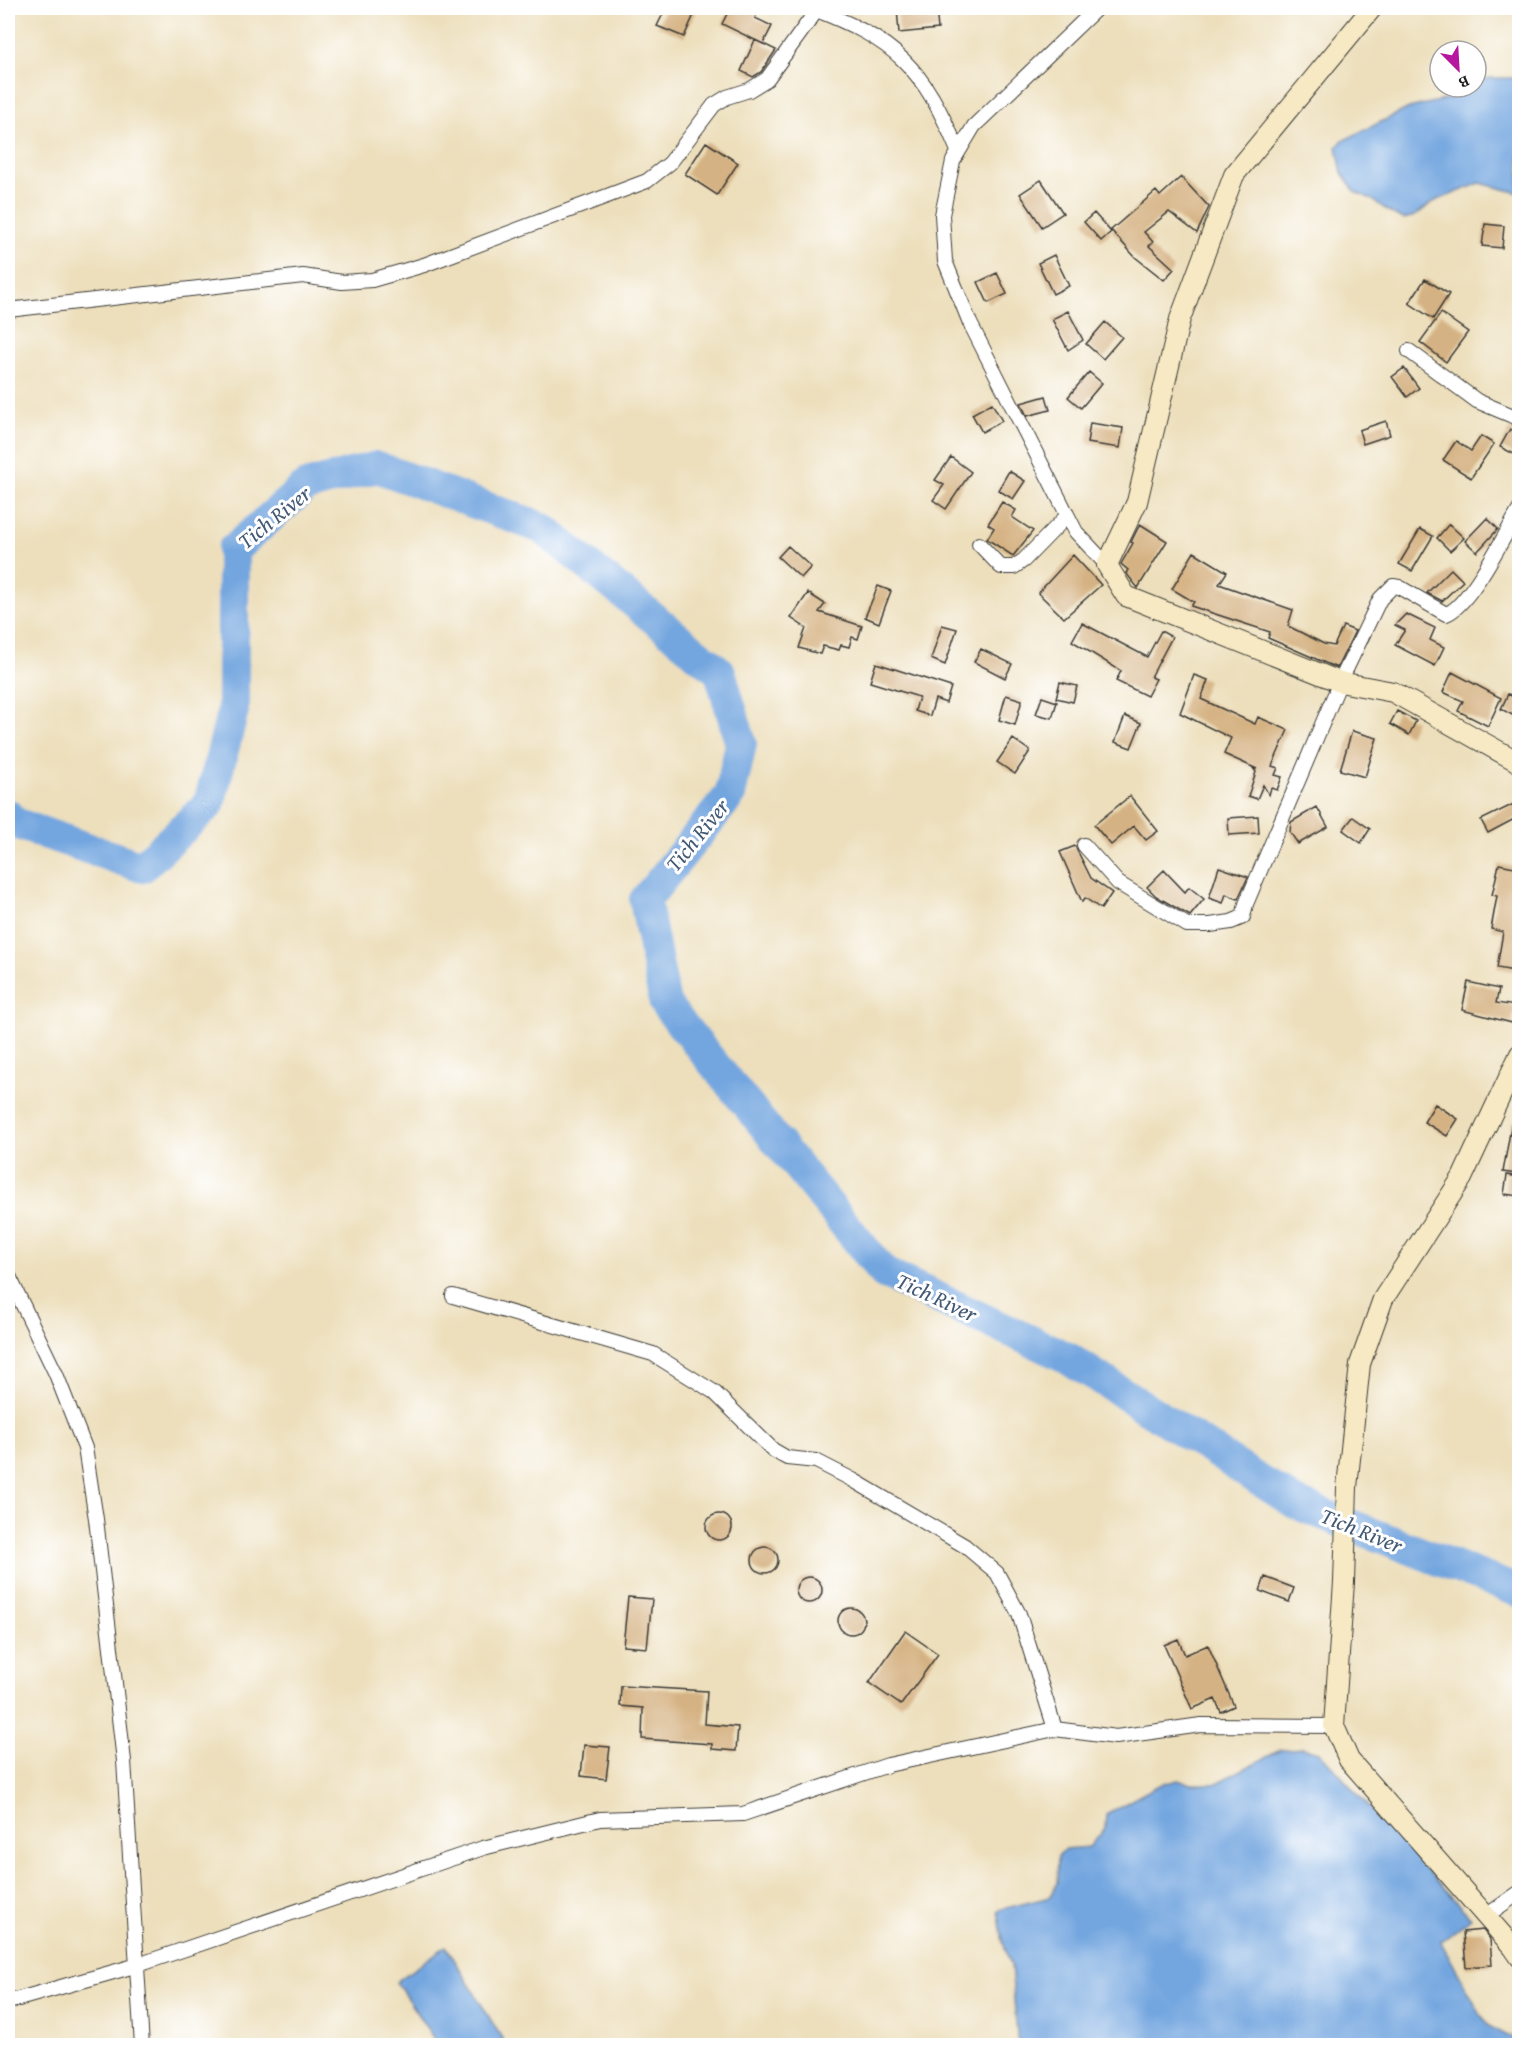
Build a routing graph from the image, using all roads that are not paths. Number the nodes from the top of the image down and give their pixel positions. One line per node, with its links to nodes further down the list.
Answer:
1 (1097, 8): 4 (street)
2 (1372, 8): 11 (street)
3 (814, 9): 4 (street); 5 (street)
4 (957, 151): 9 (street)
5 (8, 310)
6 (1409, 351): 7 (street)
7 (1520, 419)
8 (1520, 509): 12 (street)
9 (1067, 516): 10 (street); 11 (street)
10 (979, 544)
11 (1107, 565): 12 (street)
12 (1340, 682): 13 (street); 14 (street)
13 (1520, 763)
14 (1084, 845)
15 (1520, 1053): 18 (street)
16 (8, 1274): 23 (street)
17 (453, 1296): 19 (street)
18 (1334, 1726): 19 (street); 21 (street)
19 (1054, 1729): 23 (street)
20 (1520, 1892): 21 (street)
21 (1486, 1916): 22 (street)
22 (1520, 1957)
23 (138, 1965): 24 (street); 25 (street)
24 (8, 2002)
25 (142, 2046)

